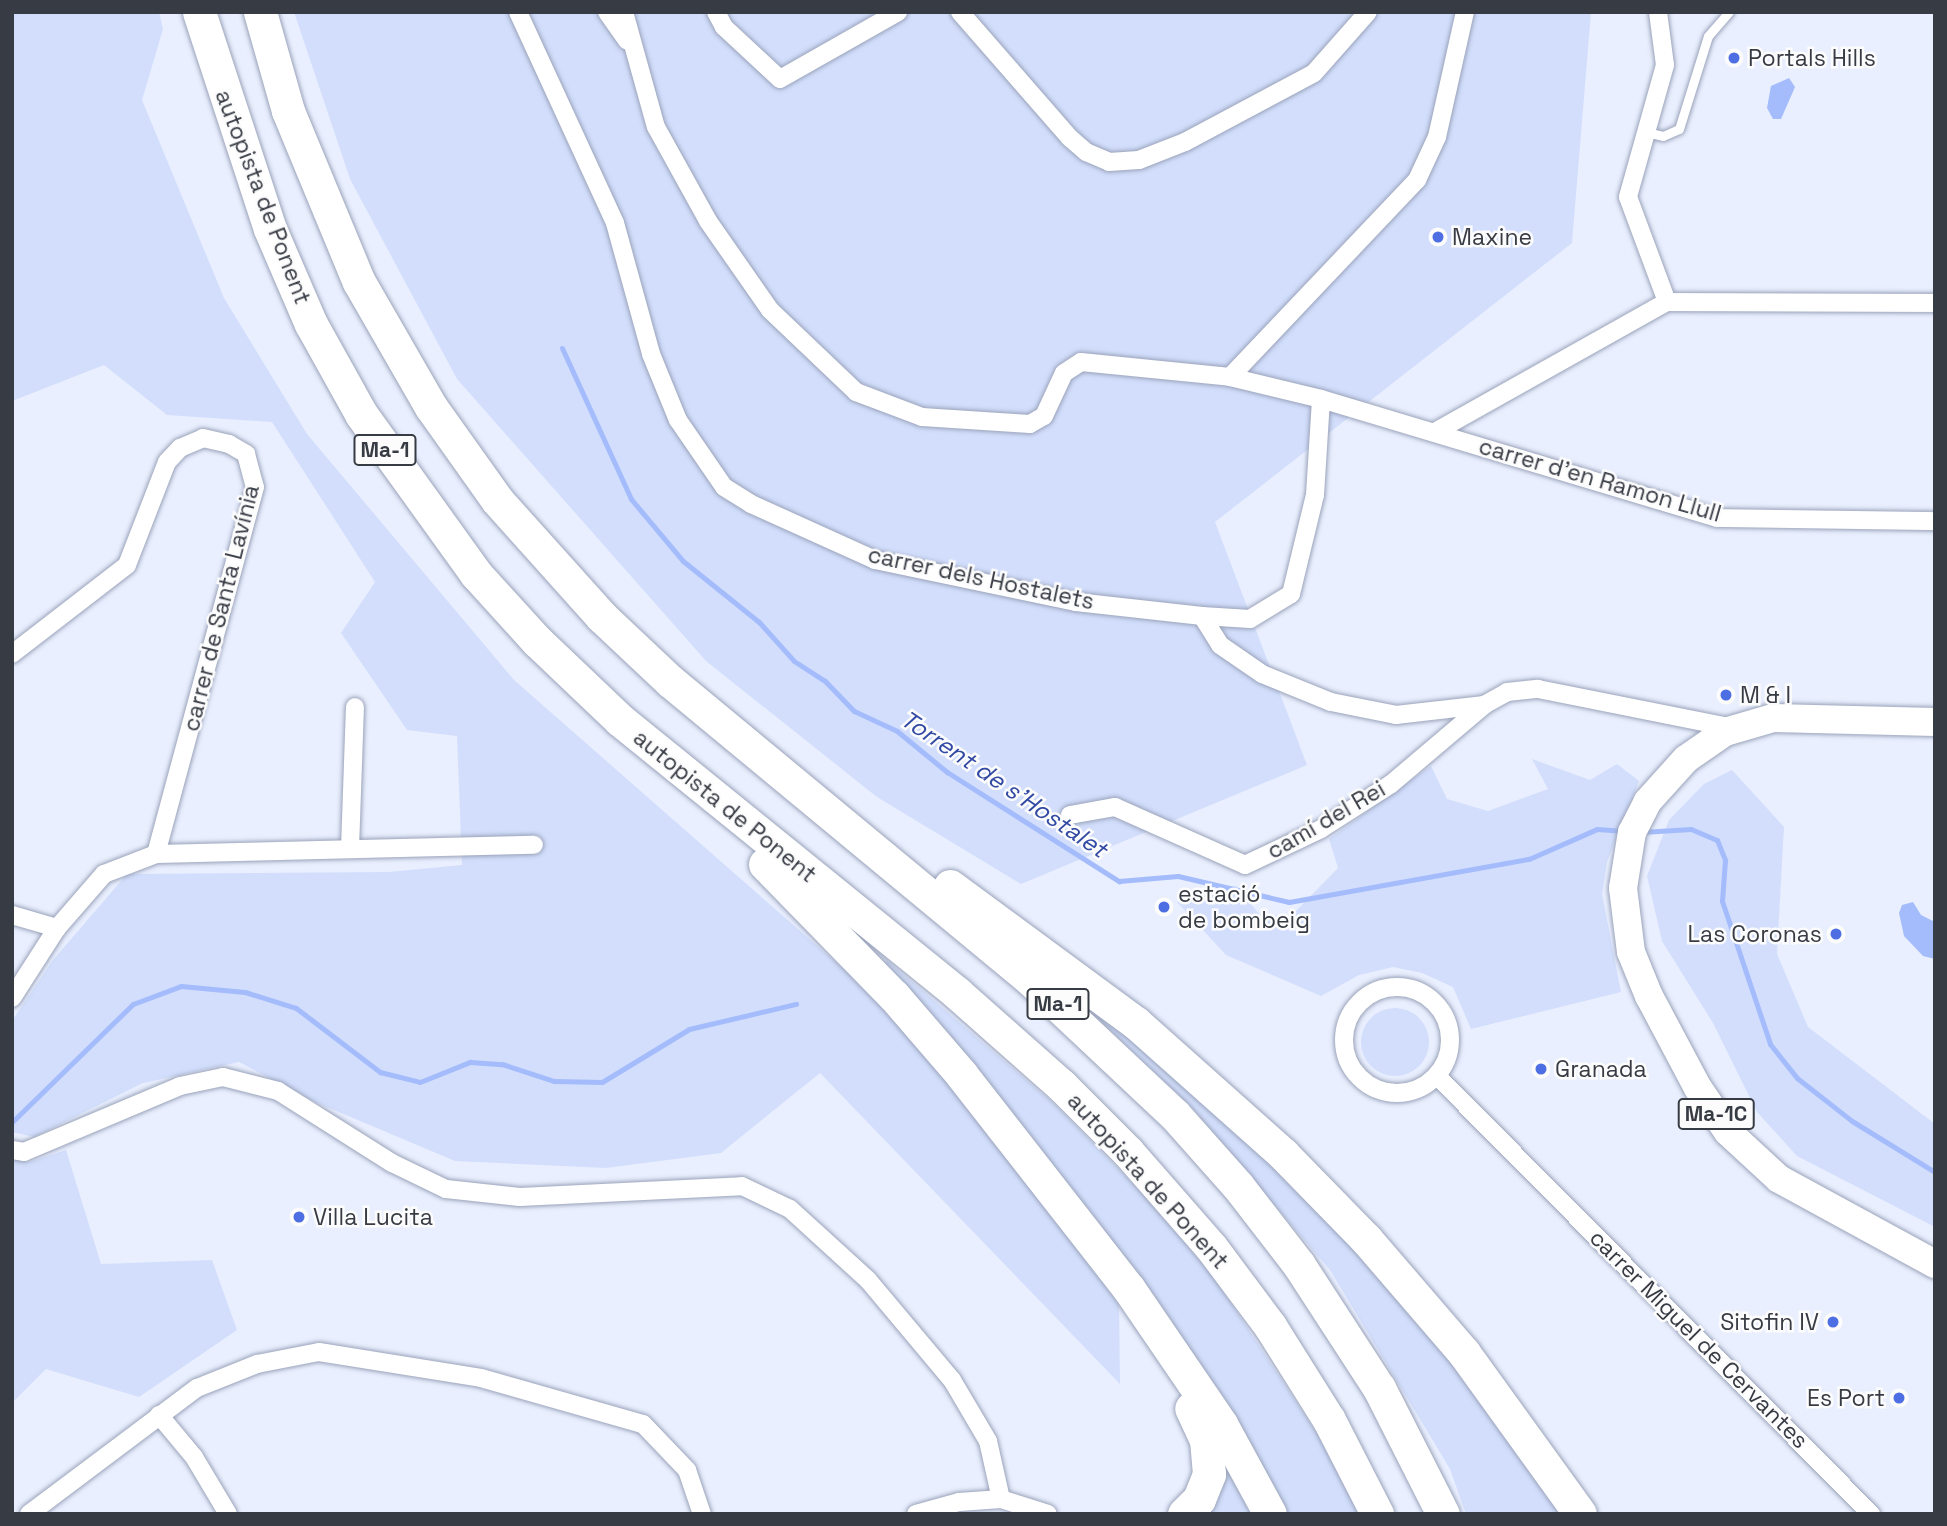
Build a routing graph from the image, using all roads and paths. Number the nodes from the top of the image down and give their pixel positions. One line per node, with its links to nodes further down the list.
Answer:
1 (181, 12): 15 (highway)
2 (198, 12): 15 (highway, autopista de Ponent / Ma-1)
3 (260, 12): 23 (highway, Ma-1)
4 (517, 12): 24 (street, carrer dels Hostalets)
5 (607, 12): 14 (street)
6 (624, 12): 14 (street)
7 (716, 12): 8 (street)
8 (898, 12)
9 (960, 12): 10 (street)
10 (1368, 12)
11 (1465, 12): 19 (street)
12 (1658, 12): 16 (street)
13 (1729, 12): 16 (lane)
14 (631, 48): 19 (street, carrer d'en Ramon Llull)
15 (213, 64): 30 (highway, autopista de Ponent / Ma-1)
16 (1646, 132): 17 (street)
17 (1667, 302): 18 (street); 21 (street)
18 (1935, 303)
19 (1230, 377): 20 (street, carrer d'en Ramon Llull)
20 (1321, 399): 21 (street, carrer d'en Ramon Llull); 24 (street, carrer dels Hostalets)
21 (1435, 432): 22 (street, carrer d'en Ramon Llull)
22 (1935, 521)
23 (570, 584): 52 (highway, Ma-1); 53 (highway)
24 (1202, 615): 26 (street)
25 (12, 654): 34 (street, carrer de Santa Lavínia)
26 (1484, 705): 29 (street); 31 (street, camí del Rei)
27 (355, 707): 33 (street)
28 (1935, 722): 29 (main road, Ma-1C)
29 (1734, 728): 40 (main road, Ma-1C)
30 (712, 797): 41 (highway); 51 (highway, autopista de Ponent / Ma-1)
31 (1070, 815)
32 (534, 845): 33 (street)
33 (350, 849): 34 (street)
34 (156, 854): 36 (street)
35 (12, 915): 36 (street)
36 (57, 928): 37 (street)
37 (12, 998)
38 (1437, 1076): 38 (street); 54 (street, carrer Miguel de Cervantes)
39 (12, 1150): 43 (street)
40 (1935, 1264)
41 (1108, 1267): 49 (highway); 50 (highway)
42 (159, 1416): 44 (street); 45 (street); 46 (street)
43 (1001, 1499): 47 (street); 48 (street)
44 (29, 1514)
45 (228, 1514)
46 (702, 1514)
47 (916, 1514)
48 (1048, 1514)
49 (1184, 1514)
50 (1270, 1514)
51 (1377, 1514)
52 (1443, 1514)
53 (1580, 1514)
54 (1871, 1514)

